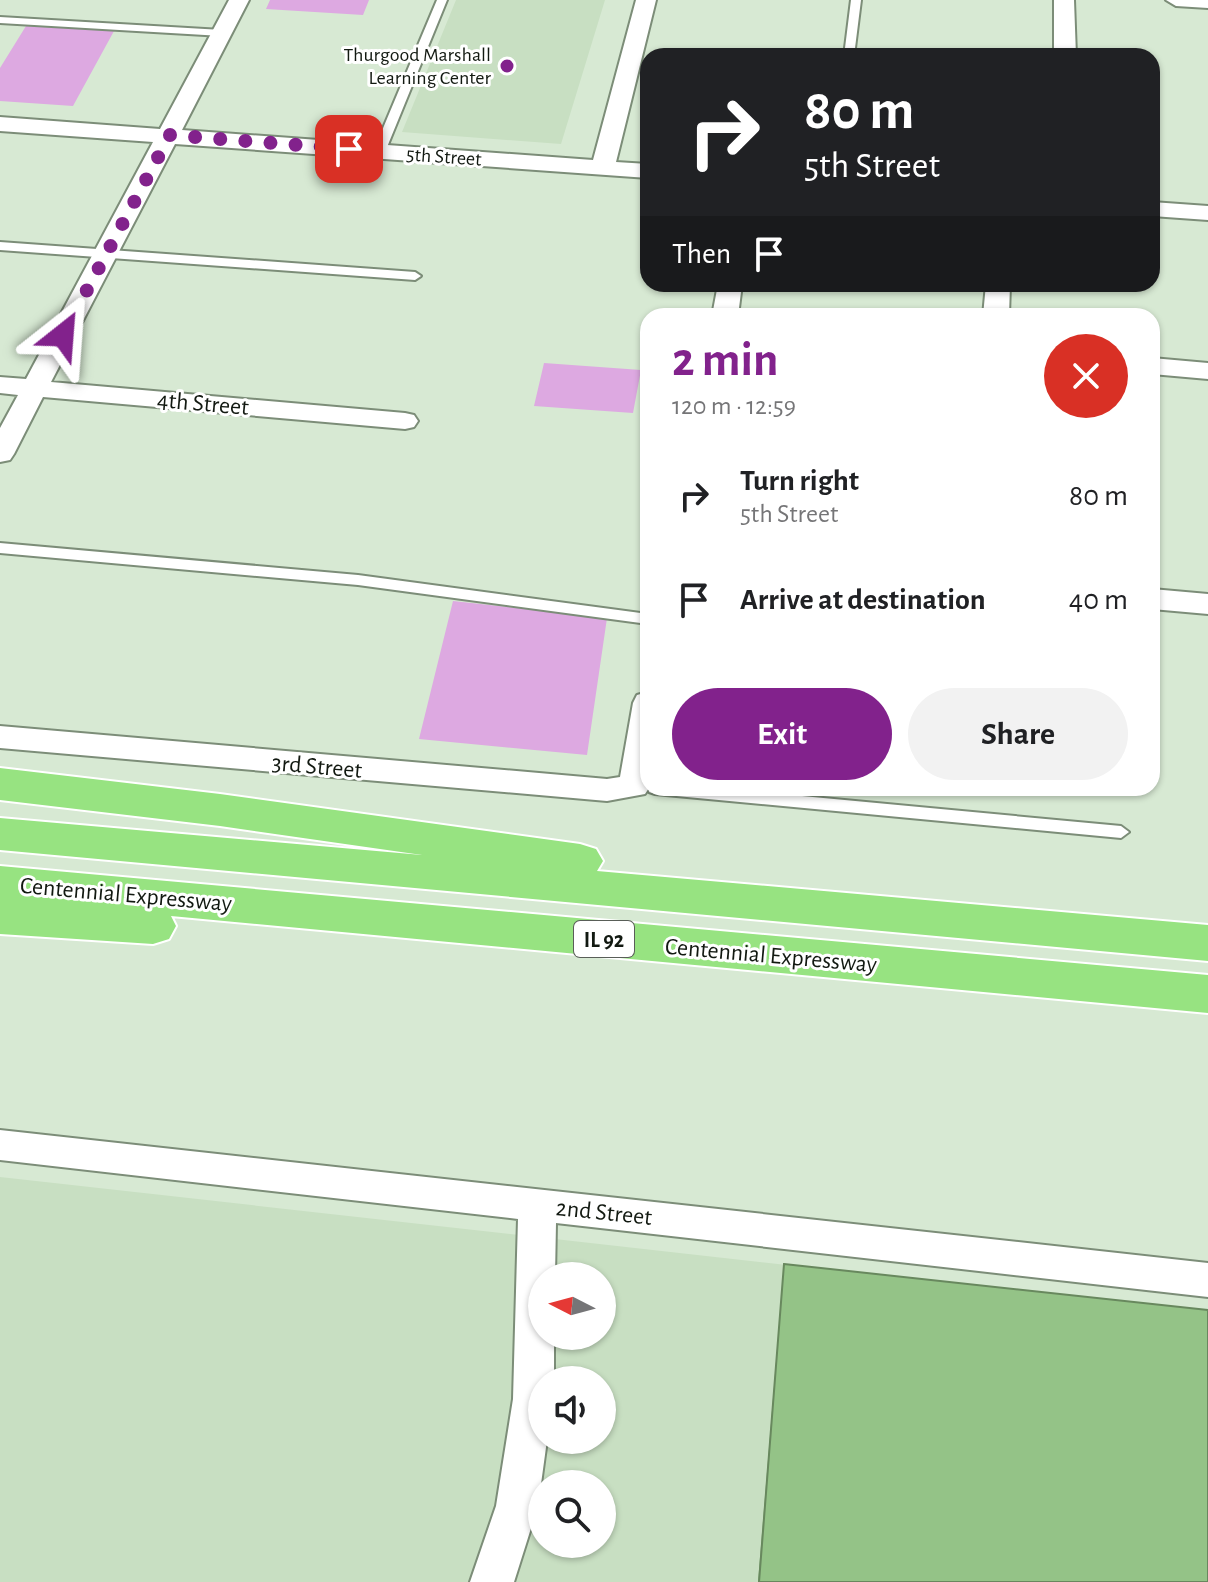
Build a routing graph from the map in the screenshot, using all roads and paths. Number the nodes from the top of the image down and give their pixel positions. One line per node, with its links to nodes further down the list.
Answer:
1 (239, 0): 9 (street)
2 (442, 0): 14 (lane)
3 (646, 0): 15 (street)
4 (856, 0): 10 (lane)
5 (1064, 0): 11 (street)
6 (1176, 0): 7 (street)
7 (1208, 2)
8 (0, 20): 9 (lane)
9 (222, 33): 13 (street)
10 (850, 48)
11 (1065, 48)
12 (0, 124): 13 (street, 5th Street)
13 (170, 135): 14 (street, 5th Street); 20 (street)
14 (379, 152): 15 (street, 5th Street)
15 (603, 168): 16 (street, 5th Street)
16 (640, 170)
17 (1160, 210): 18 (street)
18 (1208, 213)
19 (0, 246): 20 (lane)
20 (106, 255): 21 (lane); 25 (street)
21 (415, 276)
22 (1160, 367): 23 (street)
23 (1208, 371)
24 (0, 385): 25 (street, 4th Street)
25 (35, 388): 26 (street, 4th Street); 27 (street)
26 (405, 421)
27 (0, 454)
28 (0, 548): 31 (lane)
29 (1160, 600): 30 (street)
30 (1208, 604)
31 (640, 618)
32 (0, 737): 34 (street, 3rd Street)
33 (0, 784): 39 (highway)
34 (640, 787)
35 (741, 796): 36 (lane)
36 (1121, 832)
37 (0, 834): 39 (highway, Centennial Expressway / IL 92)
38 (0, 883): 41 (highway, Centennial Expressway / IL 92)
39 (881, 913): 42 (highway, Centennial Expressway / IL 92)
40 (0, 916): 41 (highway)
41 (477, 927): 43 (highway, Centennial Expressway / IL 92)
42 (1208, 943)
43 (1208, 994)
44 (0, 1145): 45 (street, 2nd Street)
45 (537, 1205): 46 (street, 2nd Street); 47 (street)
46 (1208, 1280)
47 (492, 1582)

